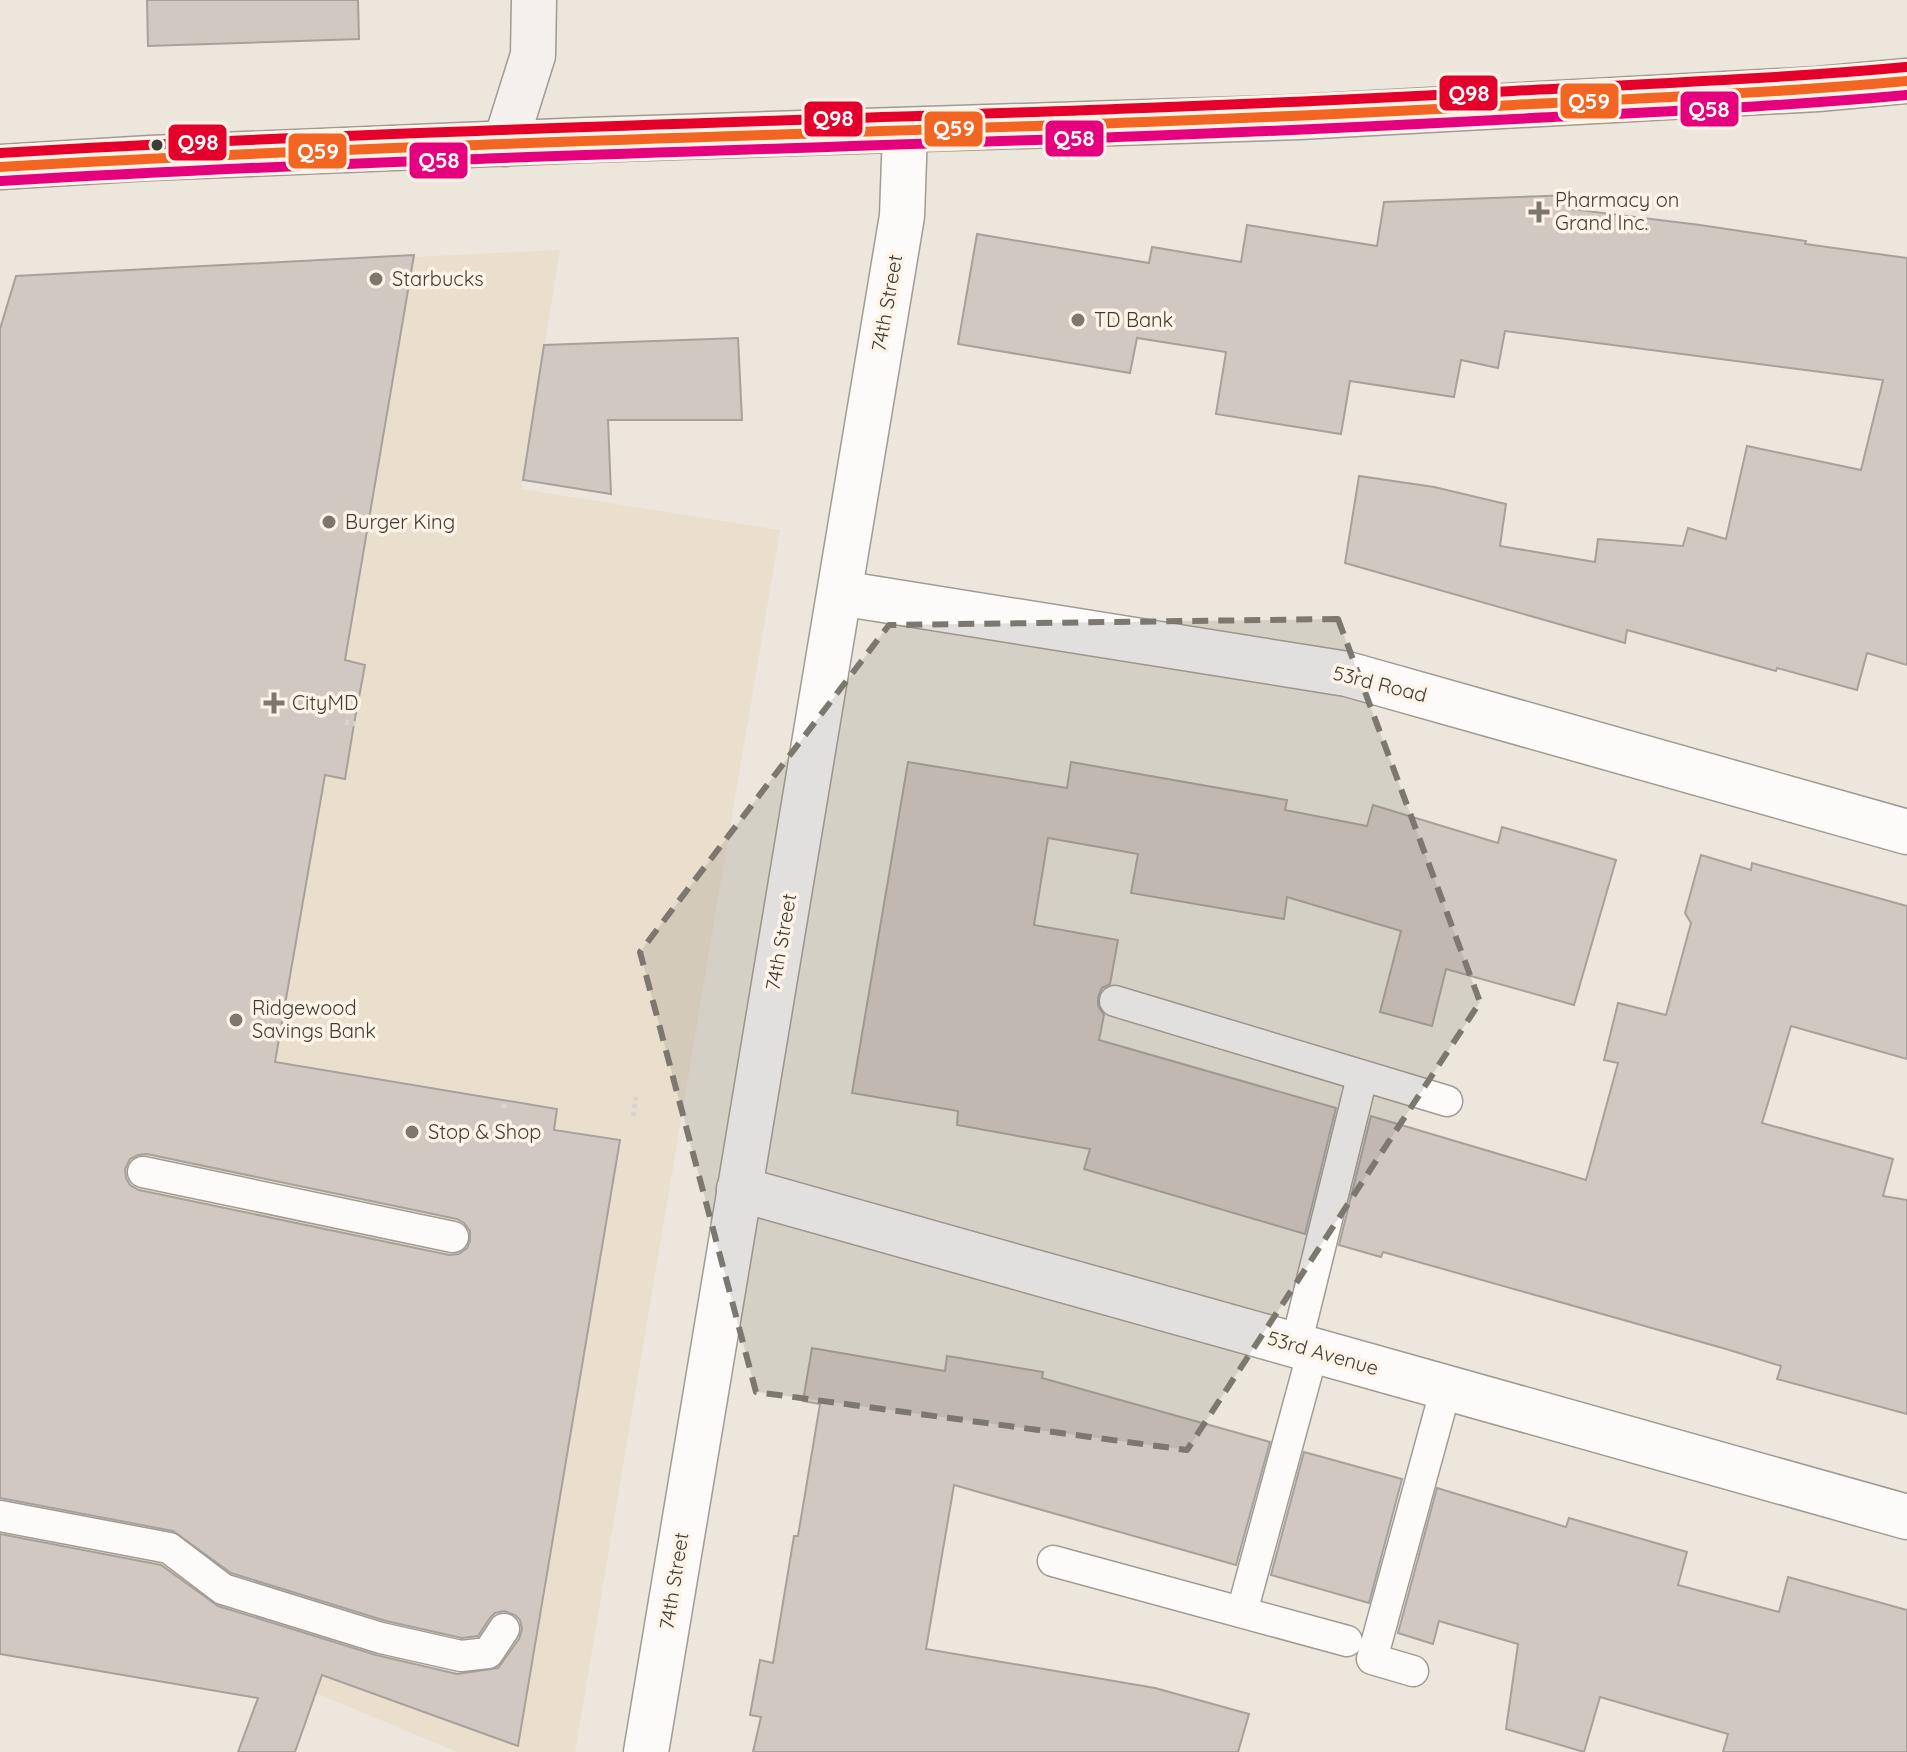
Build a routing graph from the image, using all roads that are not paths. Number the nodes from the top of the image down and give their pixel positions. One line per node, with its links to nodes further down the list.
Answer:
1 (534, 0): 4 (main road)
2 (1907, 81): 3 (main road)
3 (905, 131): 4 (main road); 6 (street, 74th Street)
4 (505, 144): 5 (main road)
5 (0, 167)
6 (840, 593): 7 (street, 53rd Road); 12 (street, 74th Street)
7 (1907, 832)
8 (1115, 1001): 9 (lane)
9 (1362, 1077): 10 (lane); 14 (lane)
10 (1447, 1101)
11 (143, 1172): 13 (lane)
12 (739, 1189): 14 (street, 53rd Avenue); 23 (street, 74th Street)
13 (453, 1237)
14 (1305, 1348): 15 (street, 53rd Avenue); 19 (lane)
15 (1446, 1388): 17 (street, 53rd Avenue); 22 (lane)
16 (0, 1516): 20 (lane)
17 (1907, 1517)
18 (1053, 1561): 19 (lane)
19 (1242, 1612): 21 (lane)
20 (504, 1629)
21 (1347, 1641)
22 (1413, 1671)
23 (646, 1752)

